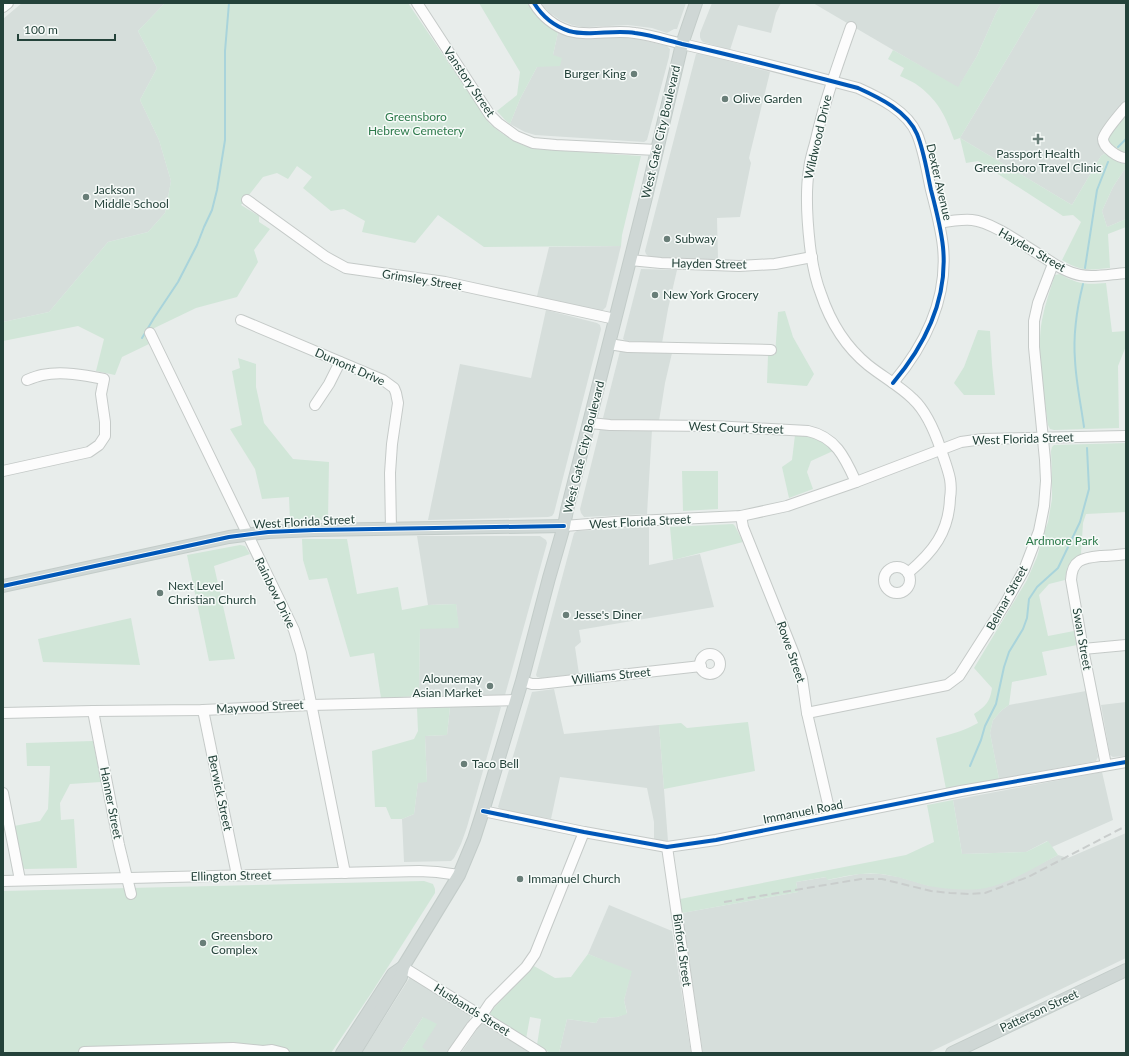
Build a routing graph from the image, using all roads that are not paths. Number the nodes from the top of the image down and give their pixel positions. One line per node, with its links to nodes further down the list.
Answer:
1 (8, 3): 5 (street)
2 (417, 3): 10 (street, Vanstory Street)
3 (534, 3): 7 (street, Dexter Avenue)
4 (696, 3): 7 (main road, West Gate City Boulevard)
5 (3, 8)
6 (851, 26): 8 (street, Wildwood Drive)
7 (682, 44): 8 (street, Dexter Avenue); 10 (main road, West Gate City Boulevard)
8 (832, 81): 13 (street, Dexter Avenue); 14 (street, Wildwood Drive)
9 (1126, 107): 11 (street)
10 (657, 150): 15 (main road, West Gate City Boulevard)
11 (1126, 158)
12 (247, 200): 18 (street, Grimsley Street)
13 (939, 223): 16 (street, Hayden Street); 25 (street, Dexter Avenue)
14 (812, 257): 15 (street, Hayden Street); 25 (street, Wildwood Drive)
15 (630, 260): 18 (main road, West Gate City Boulevard)
16 (1053, 264): 17 (street, Hayden Street); 29 (street, Belmar Street)
17 (1126, 273)
18 (615, 319): 21 (main road, West Gate City Boulevard)
19 (241, 320): 23 (street, Dumont Drive)
20 (150, 333): 36 (street, Rainbow Drive)
21 (609, 344): 22 (street); 27 (main road, West Gate City Boulevard)
22 (771, 350)
23 (340, 362): 26 (street); 35 (street, Dumont Drive)
24 (27, 380): 31 (street)
25 (893, 383): 30 (street, Wildwood Drive)
26 (315, 405)
27 (590, 423): 32 (street, West Court Street); 34 (main road, West Gate City Boulevard)
28 (1126, 436): 29 (street, West Florida Street)
29 (1044, 438): 30 (street, West Florida Street); 49 (street, Belmar Street)
30 (941, 450): 32 (street, West Florida Street); 38 (street, Wildwood Drive)
31 (3, 471)
32 (856, 482): 33 (street, West Florida Street)
33 (741, 516): 34 (street, West Florida Street); 49 (street, Rowe Street)
34 (564, 526): 35 (main road, West Florida Street); 43 (main road, West Gate City Boulevard)
35 (391, 529): 36 (main road, West Florida Street)
36 (246, 534): 39 (main road, West Florida Street); 45 (street, Rainbow Drive)
37 (1126, 554): 41 (street, Swan Street)
38 (908, 573)
39 (3, 586)
40 (1126, 644): 41 (street)
41 (1083, 649): 51 (street, Swan Street)
42 (701, 666): 43 (street, Williams Street)
43 (522, 681): 44 (main road, West Gate City Boulevard)
44 (516, 700): 45 (street, Maywood Street); 53 (main road, West Gate City Boulevard)
45 (311, 705): 46 (street, Maywood Street); 57 (street, Rainbow Drive)
46 (203, 710): 47 (street, Maywood Street); 58 (street, Berwick Street)
47 (93, 711): 48 (street, Maywood Street); 60 (street, Hanner Street)
48 (3, 713)
49 (807, 713): 54 (street, Rowe Street)
50 (1126, 762): 51 (street, Immanuel Road)
51 (1106, 765): 54 (street, Immanuel Road)
52 (3, 794): 61 (street)
53 (483, 811): 55 (street, Immanuel Road); 59 (main road, West Gate City Boulevard)
54 (831, 816): 56 (street, Immanuel Road)
55 (584, 832): 56 (street, Immanuel Road); 66 (street)
56 (667, 847): 74 (street, Binford Street)
57 (345, 873): 58 (street, Ellington Street); 59 (street, Ellington Street)
58 (237, 875): 60 (street, Ellington Street)
59 (459, 875): 64 (main road, West Gate City Boulevard)
60 (127, 878): 61 (street, Ellington Street); 63 (street, Hanner Street)
61 (20, 880): 62 (street, Ellington Street)
62 (3, 881)
63 (131, 894)
64 (403, 967): 66 (street, Husbands Street); 70 (main road, West Gate City Boulevard); 71 (main road, West Gate City Boulevard)
65 (1126, 970): 75 (main road, Patterson Street)
66 (482, 1015): 72 (street); 73 (street, Husbands Street)
67 (84, 1052): 68 (street)
68 (264, 1052): 69 (street)
69 (284, 1053)
70 (342, 1053)
71 (354, 1053)
72 (453, 1053)
73 (541, 1053)
74 (698, 1053)
75 (952, 1053)

